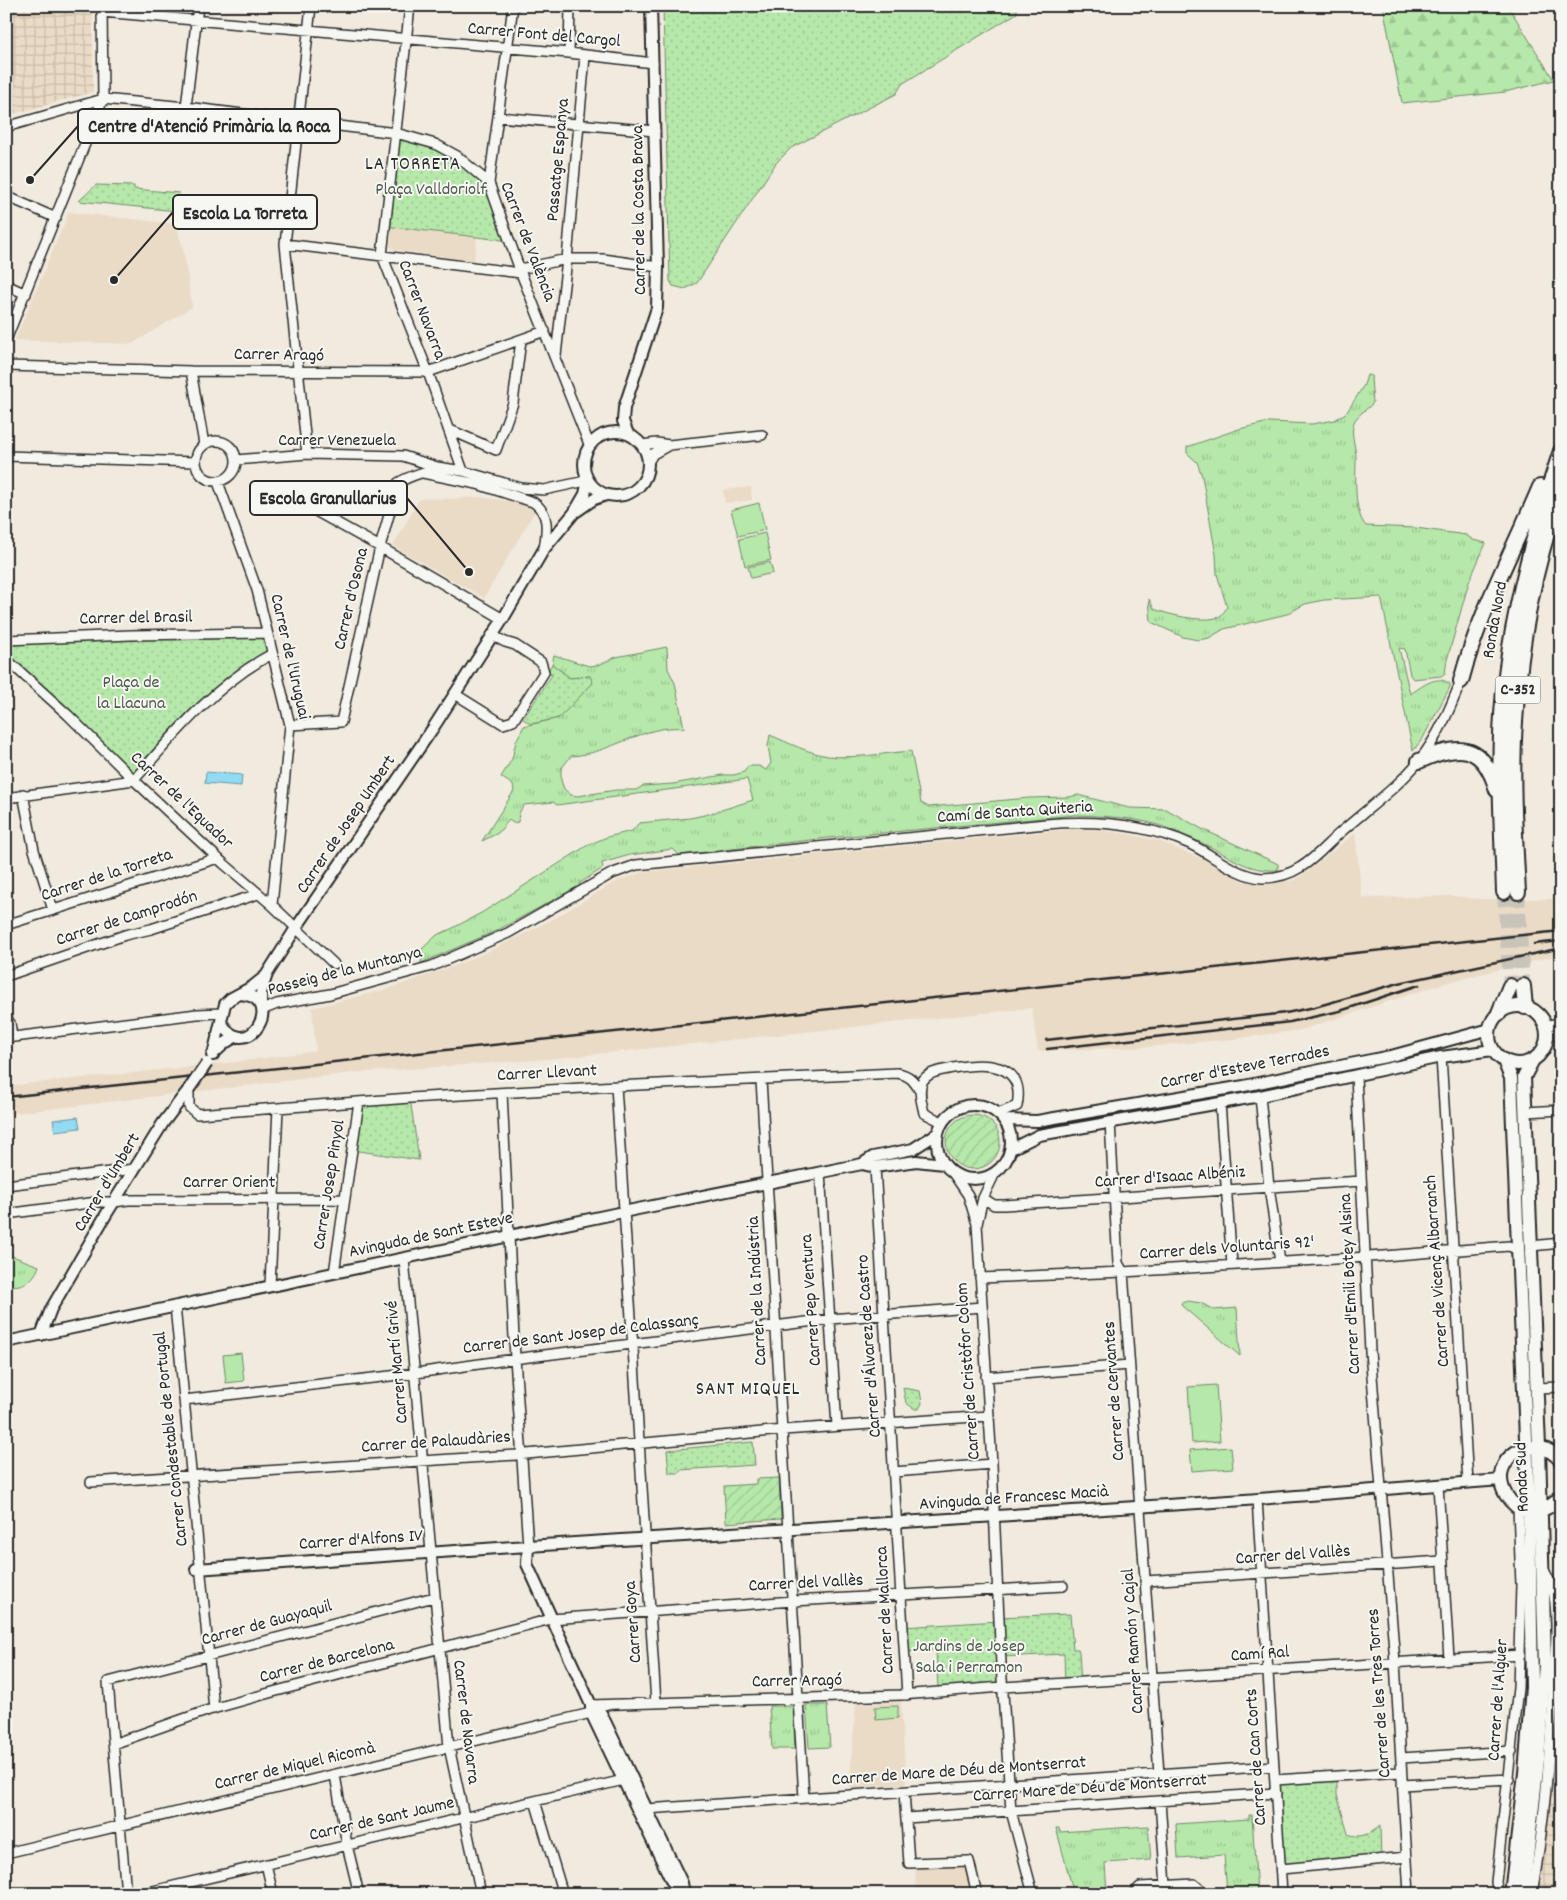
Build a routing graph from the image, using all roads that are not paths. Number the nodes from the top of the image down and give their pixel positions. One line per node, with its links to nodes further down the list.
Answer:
1 (198, 6): 8 (street)
2 (311, 6): 9 (street)
3 (410, 6): 10 (street, Carrer Navarra)
4 (513, 6): 11 (street)
5 (570, 6): 12 (street)
6 (651, 6): 14 (street, Carrer de la Costa Brava)
7 (102, 9): 8 (street, Carrer Font del Cargol); 15 (street)
8 (196, 21): 9 (street, Carrer Font del Cargol); 16 (street)
9 (308, 30): 10 (street, Carrer Font del Cargol); 18 (street)
10 (406, 39): 11 (street, Carrer Font del Cargol); 22 (street, Carrer Navarra)
11 (507, 48): 12 (street, Carrer Font del Cargol); 17 (street)
12 (569, 54): 13 (street, Carrer Font del Cargol)
13 (584, 56): 14 (street, Carrer Font del Cargol); 19 (street, Passatge Espanya)
14 (653, 63): 21 (street, Carrer de la Costa Brava)
15 (103, 99): 16 (street, Carrer de València); 20 (street, Carrer de València); 25 (street)
16 (186, 107): 18 (street, Carrer de València)
17 (498, 117): 19 (street); 23 (street)
18 (297, 120): 22 (street, Carrer de València); 26 (street)
19 (579, 123): 21 (street); 28 (street, Passatge Espanya)
20 (6, 127)
21 (655, 131): 29 (street, Carrer de la Costa Brava)
22 (396, 133): 23 (street, Carrer de València); 27 (street, Carrer Navarra)
23 (489, 183): 30 (street, Carrer de València)
24 (6, 196): 25 (street)
25 (56, 218): 32 (street)
26 (285, 244): 27 (street); 39 (street)
27 (382, 255): 30 (street); 40 (street, Carrer Navarra)
28 (567, 259): 29 (street); 30 (street); 36 (street, Passatge Espanya)
29 (658, 267): 41 (street, Carrer de la Costa Brava)
30 (520, 271): 33 (street, Carrer de València)
31 (6, 285): 32 (street)
32 (26, 294): 34 (street)
33 (545, 331): 35 (street, Carrer Aragó); 36 (street, Carrer de València)
34 (6, 340)
35 (520, 340): 40 (street, Carrer Aragó); 42 (street)
36 (556, 358): 47 (street, Carrer de València)
37 (6, 366): 38 (street, Carrer Aragó)
38 (191, 371): 39 (street, Carrer Aragó); 46 (street)
39 (298, 372): 40 (street, Carrer Aragó); 51 (street)
40 (428, 372): 42 (street, Carrer Navarra)
41 (624, 408): 43 (street, Carrer de la Costa Brava); 44 (street, Carrer de la Costa Brava)
42 (448, 429): 57 (street, Carrer Navarra)
43 (605, 434): 44 (street); 47 (street)
44 (628, 434): 48 (street)
45 (762, 436): 49 (street)
46 (204, 444): 53 (street); 54 (street)
47 (589, 444): 59 (street)
48 (642, 445): 49 (street); 55 (street)
49 (669, 445): 55 (street)
50 (1561, 450): 73 (highway); 80 (highway, Ronda Nord / C-352)
51 (306, 454): 53 (street, Carrer Venezuela); 56 (street, Carrer Venezuela)
52 (6, 456): 54 (street)
53 (236, 460): 60 (street)
54 (195, 462): 60 (street)
55 (648, 462): 63 (street)
56 (437, 467): 57 (street, Carrer Venezuela); 58 (street)
57 (463, 471): 59 (street, Carrer Venezuela)
58 (423, 473): 65 (street, Carrer d'Osona); 66 (street, Carrer de Josep Umbert)
59 (587, 479): 63 (street); 64 (street)
60 (218, 482): 68 (street, Carrer de l'Uruguai)
61 (1561, 492): 84 (highway, Ronda Nord / C-352)
62 (287, 495): 65 (street)
63 (606, 495): 64 (street)
64 (574, 512): 66 (street, Carrer de Josep Umbert)
65 (380, 547): 67 (street); 75 (street, Carrer d'Osona)
66 (544, 549): 67 (street, Carrer de Josep Umbert)
67 (503, 619): 69 (street, Carrer de Josep Umbert)
68 (267, 633): 70 (street, Carrer del Brasil); 71 (street, Carrer de l'Uruguai)
69 (492, 635): 74 (street, Carrer de Josep Umbert); 74 (street)
70 (6, 640)
71 (272, 654): 75 (street, Carrer de l'Uruguai); 77 (street)
72 (6, 659): 77 (street, Carrer de l'Equador)
73 (1461, 681): 76 (street, Camí de Santa Quiteria)
74 (455, 694): 89 (street, Carrer de Josep Umbert)
75 (290, 725): 86 (street, Carrer de l'Uruguai)
76 (1419, 761): 80 (highway); 82 (street, Camí de Santa Quiteria)
77 (134, 780): 78 (street); 81 (street, Carrer de l'Equador)
78 (22, 794): 79 (street); 87 (street)
79 (6, 798)
80 (1501, 803): 83 (highway, Ronda Nord / C-352)
81 (218, 858): 85 (street, Carrer de l'Equador); 87 (street, Carrer de la Torreta)
82 (596, 884): 94 (street, Passeig de la Muntanya)
83 (1504, 892)
84 (1518, 892)
85 (258, 894): 86 (street, Carrer de l'Equador); 92 (street, Carrer de Camprodón)
86 (272, 905): 89 (street, Carrer de l'Equador)
87 (53, 910): 88 (street, Carrer de la Torreta)
88 (6, 925)
89 (296, 928): 90 (street, Carrer de l'Equador); 91 (street, Carrer de Josep Umbert)
90 (334, 964)
91 (267, 974): 93 (street); 94 (street)
92 (6, 976)
93 (239, 994): 94 (street); 97 (street)
94 (261, 1007): 103 (street)
95 (1525, 1007): 96 (main road); 96 (highway); 101 (main road)
96 (1499, 1013): 100 (main road)
97 (221, 1017): 103 (street); 104 (street); 107 (street)
98 (6, 1018): 104 (street)
99 (1561, 1022): 101 (street)
100 (1490, 1029): 105 (main road); 122 (street, Carrer d'Esteve Terrades)
101 (1546, 1031): 102 (street); 108 (main road)
102 (1561, 1033)
103 (237, 1036): 107 (street)
104 (9, 1038)
105 (1493, 1050): 106 (street, Carrer d'Esteve Terrades); 109 (main road)
106 (1441, 1058): 110 (street, Carrer d'Esteve Terrades); 151 (street, Carrer de Vicenç Albarranch)
107 (210, 1059): 116 (street, Carrer d'Umbert, bridge)
108 (1533, 1060): 109 (main road); 121 (main road, Ronda Sud)
109 (1504, 1061): 150 (main road, Ronda Sud)
110 (1356, 1076): 115 (street, Carrer d'Esteve Terrades); 134 (street, Carrer d'Emili Botey Alsina)
111 (761, 1080): 112 (street, Carrer Llevant); 113 (street, Carrer Llevant); 135 (street, Carrer de la Indústria)
112 (616, 1086): 114 (street, Carrer Llevant); 144 (street, Carrer Goya)
113 (920, 1091): 122 (street); 123 (street, Carrer Llevant)
114 (502, 1093): 117 (street, Carrer Llevant); 147 (street)
115 (1260, 1096): 118 (street, Carrer d'Esteve Terrades); 137 (street)
116 (185, 1102): 119 (street, Carrer Llevant); 130 (street, Carrer d'Umbert)
117 (359, 1102): 119 (street, Carrer Llevant); 141 (street, Carrer Josep Pinyol)
118 (1220, 1103): 124 (street, Carrer d'Esteve Terrades); 138 (street)
119 (278, 1108): 142 (street)
120 (1561, 1110): 121 (street)
121 (1526, 1112): 149 (main road, Ronda Sud)
122 (1001, 1117): 123 (street); 126 (street)
123 (942, 1122): 125 (street)
124 (1110, 1122): 126 (street, Carrer d'Esteve Terrades); 140 (street, Carrer de Cervantes)
125 (938, 1133): 127 (street, Avinguda de Sant Esteve); 128 (street)
126 (1011, 1149): 132 (street)
127 (862, 1164): 129 (street, Avinguda de Sant Esteve); 131 (street, Avinguda de Sant Esteve)
128 (944, 1164): 129 (street, Avinguda de Sant Esteve); 133 (street)
129 (875, 1168): 162 (street, Carrer d'Álvarez de Castro)
130 (134, 1169): 136 (street); 143 (street, Carrer d'Umbert)
131 (820, 1172): 135 (street, Avinguda de Sant Esteve); 163 (street, Carrer Pep Ventura)
132 (995, 1173): 133 (street); 139 (street, Carrer de Cristòfor Colom)
133 (953, 1174): 146 (street, Carrer de Cristòfor Colom)
134 (1361, 1181): 137 (street, Carrer d'Isaac Albéniz); 152 (street, Carrer d'Emili Botey Alsina)
135 (768, 1183): 144 (street, Avinguda de Sant Esteve); 164 (street, Carrer de la Indústria)
136 (6, 1185)
137 (1269, 1187): 138 (street, Carrer d'Isaac Albéniz); 154 (street)
138 (1227, 1191): 140 (street, Carrer d'Isaac Albéniz); 155 (street)
139 (983, 1198): 140 (street, Carrer d'Isaac Albéniz); 146 (street, Carrer de Cristòfor Colom)
140 (1115, 1198): 156 (street, Carrer de Cervantes)
141 (344, 1199): 142 (street, Carrer Orient); 157 (street, Carrer Josep Pinyol)
142 (273, 1200): 143 (street, Carrer Orient); 159 (street)
143 (114, 1202): 145 (street, Carrer Orient); 165 (street, Carrer d'Umbert)
144 (623, 1212): 147 (street, Avinguda de Sant Esteve); 167 (street, Carrer Goya)
145 (6, 1214)
146 (977, 1224): 158 (street, Carrer de Cristòfor Colom)
147 (510, 1237): 153 (street, Avinguda de Sant Esteve); 168 (street)
148 (1561, 1244): 149 (street)
149 (1531, 1246): 173 (main road, Ronda Sud)
150 (1518, 1250): 151 (street, Carrer dels Voluntaris 92'); 180 (main road, Ronda Sud)
151 (1452, 1251): 152 (street, Carrer dels Voluntaris 92'); 190 (street, Carrer de Vicenç Albarranch)
152 (1364, 1257): 154 (street, Carrer dels Voluntaris 92'); 192 (street, Carrer d'Emili Botey Alsina)
153 (404, 1259): 157 (street, Avinguda de Sant Esteve); 170 (street, Carrer Martí Grivé)
154 (1280, 1262): 155 (street, Carrer dels Voluntaris 92')
155 (1232, 1265): 156 (street, Carrer dels Voluntaris 92')
156 (1123, 1272): 158 (street, Carrer dels Voluntaris 92'); 169 (street, Carrer de Cervantes)
157 (334, 1273): 159 (street, Avinguda de Sant Esteve)
158 (980, 1278): 161 (street, Carrer de Cristòfor Colom)
159 (270, 1286): 160 (street, Avinguda de Sant Esteve)
160 (175, 1306): 165 (street, Avinguda de Sant Esteve); 174 (street, Carrer Condestable de Portugal)
161 (982, 1307): 162 (street, Carrer de Sant Josep de Calassanç); 171 (street, Carrer de Cristòfor Colom)
162 (884, 1314): 163 (street, Carrer de Sant Josep de Calassanç); 176 (street, Carrer d'Álvarez de Castro)
163 (830, 1319): 164 (street, Carrer de Sant Josep de Calassanç); 177 (street, Carrer Pep Ventura)
164 (776, 1326): 167 (street, Carrer de Sant Josep de Calassanç); 178 (street, Carrer de la Indústria)
165 (41, 1335): 166 (street, Avinguda de Sant Esteve)
166 (6, 1342)
167 (633, 1345): 168 (street, Carrer de Sant Josep de Calassanç); 179 (street, Carrer Goya)
168 (515, 1358): 170 (street, Carrer de Sant Josep de Calassanç); 182 (street)
169 (1129, 1365): 171 (street); 195 (street, Carrer de Cervantes)
170 (416, 1373): 174 (street, Carrer de Sant Josep de Calassanç); 183 (street, Carrer Martí Grivé)
171 (986, 1377): 175 (street, Carrer de Cristòfor Colom)
172 (1561, 1387): 173 (street)
173 (1536, 1388): 181 (main road, Ronda Sud)
174 (184, 1400): 187 (street, Carrer Condestable de Portugal)
175 (988, 1416): 176 (street, Carrer de Palaudàries); 185 (street, Carrer de Cristòfor Colom)
176 (892, 1424): 177 (street, Carrer de Palaudàries); 186 (street, Carrer d'Álvarez de Castro)
177 (837, 1426): 178 (street, Carrer de Palaudàries)
178 (783, 1430): 179 (street, Carrer de Palaudàries); 199 (street, Carrer de la Indústria)
179 (638, 1444): 182 (street, Carrer de Palaudàries); 200 (street, Carrer Goya)
180 (1526, 1447): 181 (main road); 188 (main road); 196 (main road, Ronda Sud)
181 (1539, 1447): 184 (main road); 196 (main road, Ronda Sud)
182 (522, 1454): 183 (street, Carrer de Palaudàries); 201 (street)
183 (423, 1461): 187 (street, Carrer de Palaudàries); 202 (street, Carrer Martí Grivé)
184 (1561, 1461)
185 (992, 1464): 186 (street); 197 (street, Carrer de Cristòfor Colom)
186 (894, 1472): 198 (street, Carrer d'Álvarez de Castro)
187 (192, 1475): 189 (street, Carrer de Palaudàries); 206 (street, Carrer Condestable de Portugal)
188 (1501, 1480): 190 (street, Avinguda de Francesc Macià); 196 (main road)
189 (91, 1482)
190 (1468, 1482): 191 (street, Avinguda de Francesc Macià)
191 (1438, 1485): 192 (street, Avinguda de Francesc Macià); 203 (street)
192 (1381, 1490): 194 (street, Avinguda de Francesc Macià); 204 (street, Carrer de les Tres Torres)
193 (1561, 1496): 196 (main road)
194 (1256, 1499): 195 (street, Avinguda de Francesc Macià); 207 (street, Carrer de Can Corts)
195 (1141, 1507): 197 (street, Avinguda de Francesc Macià); 208 (street, Carrer Ramón y Cajal)
196 (1529, 1510): 205 (main road, Ronda Sud); 218 (street, Carrer de l'Alguer); 275 (main road, Ronda Sud)
197 (993, 1517): 198 (street, Avinguda de Francesc Macià); 210 (street, Carrer de Cristòfor Colom)
198 (898, 1523): 199 (street, Avinguda de Francesc Macià); 211 (street, Carrer de Mallorca)
199 (789, 1530): 200 (street, Avinguda de Francesc Macià); 213 (street, Carrer de la Indústria)
200 (645, 1538): 201 (street, Avinguda de Francesc Macià); 214 (street, Carrer Goya)
201 (528, 1546): 202 (street, Carrer d'Alfons IV); 215 (street)
202 (430, 1552): 206 (street, Carrer d'Alfons IV); 212 (street, Carrer de Navarra)
203 (1442, 1561): 204 (street, Carrer del Vallès); 220 (street)
204 (1388, 1565): 207 (street, Carrer del Vallès); 221 (street, Carrer de les Tres Torres)
205 (1544, 1568): 217 (street); 276 (main road, Ronda Sud)
206 (198, 1569): 219 (street, Carrer Condestable de Portugal)
207 (1262, 1574): 208 (street, Carrer del Vallès); 222 (street, Carrer de Can Corts)
208 (1146, 1581): 223 (street, Carrer Ramón y Cajal)
209 (1063, 1586): 210 (street, Carrer del Vallès)
210 (997, 1590): 211 (street, Carrer del Vallès); 224 (street, Carrer de Cristòfor Colom)
211 (901, 1595): 213 (street, Carrer del Vallès); 225 (street, Carrer de Mallorca)
212 (434, 1597): 216 (street, Carrer de Navarra); 219 (street, Carrer de Guayaquil)
213 (792, 1601): 214 (street, Carrer del Vallès); 226 (street, Carrer de la Indústria)
214 (649, 1611): 215 (street, Carrer del Vallès); 227 (street, Carrer Goya)
215 (551, 1619): 216 (street, Carrer de Barcelona); 229 (street)
216 (440, 1649): 228 (street, Carrer de Barcelona); 231 (street, Carrer de Navarra)
217 (1558, 1653): 277 (street)
218 (1520, 1655): 220 (street, Camí Ral); 232 (street, Carrer de l'Alguer)
219 (209, 1656): 228 (street, Carrer Condestable de Portugal); 230 (street, Carrer de Guayaquil)
220 (1449, 1658): 221 (street, Camí Ral)
221 (1395, 1662): 222 (street, Camí Ral); 233 (street, Carrer de les Tres Torres)
222 (1268, 1670): 223 (street, Camí Ral); 234 (street, Carrer de Can Corts)
223 (1152, 1678): 224 (street, Camí Ral); 236 (street, Carrer Ramón y Cajal)
224 (1002, 1687): 225 (street, Carrer Aragó); 241 (street, Carrer de Cristòfor Colom)
225 (907, 1695): 226 (street, Carrer Aragó)
226 (798, 1698): 227 (street, Carrer Aragó); 245 (street, Carrer de la Indústria)
227 (656, 1703): 229 (street, Carrer Aragó)
228 (214, 1709): 230 (street, Carrer de Barcelona)
229 (591, 1709): 231 (street, Carrer de Miquel Ricomà); 238 (street)
230 (114, 1744): 252 (street)
231 (449, 1747): 237 (street, Carrer de Miquel Ricomà); 250 (street, Carrer de Navarra)
232 (1512, 1750): 233 (street); 239 (street, Carrer de l'Alguer)
233 (1401, 1758): 235 (street, Carrer de les Tres Torres)
234 (1274, 1766): 236 (street, Carrer de Mare de Déu de Montserrat); 240 (street, Carrer de Can Corts)
235 (1402, 1772): 240 (street); 242 (street, Carrer de les Tres Torres)
236 (1159, 1774): 241 (street, Carrer de Mare de Déu de Montserrat)
237 (335, 1775): 252 (street, Carrer de Miquel Ricomà); 253 (street)
238 (627, 1779): 246 (street, Carrer de Sant Jaume); 248 (street); 267 (street)
239 (1509, 1779): 242 (street); 274 (street, Carrer de l'Alguer)
240 (1275, 1780): 244 (street, Carrer de Can Corts)
241 (1009, 1784): 243 (street, Carrer de Mare de Déu de Montserrat); 249 (street, Carrer de Cristòfor Colom)
242 (1402, 1785): 255 (street, Carrer de les Tres Torres)
243 (904, 1792): 245 (street, Carrer de Mare de Déu de Montserrat); 251 (street)
244 (1276, 1793): 247 (street, Carrer Mare de Déu de Montserrat); 257 (street, Carrer de Can Corts)
245 (804, 1798): 248 (street, Carrer de Mare de Déu de Montserrat)
246 (534, 1801): 250 (street, Carrer de Sant Jaume); 266 (street)
247 (1160, 1801): 249 (street, Carrer Mare de Déu de Montserrat); 258 (street)
248 (646, 1810): 267 (street)
249 (1011, 1811): 251 (street, Carrer Mare de Déu de Montserrat); 269 (street, Carrer de Cristòfor Colom)
250 (464, 1818): 253 (street, Carrer de Sant Jaume); 265 (street, Carrer de Navarra)
251 (906, 1818): 268 (street)
252 (120, 1825): 254 (street, Carrer de Miquel Ricomà); 261 (street)
253 (347, 1845): 256 (street, Carrer de Sant Jaume); 264 (street)
254 (6, 1853)
255 (1407, 1857): 257 (street); 273 (street, Carrer de les Tres Torres)
256 (266, 1864): 262 (street, Carrer de Sant Jaume); 263 (street)
257 (1281, 1869): 272 (street, Carrer de Can Corts)
258 (1166, 1886): 270 (street); 271 (street)
259 (6, 1888): 260 (street)
260 (9, 1894)
261 (126, 1894)
262 (140, 1894)
263 (272, 1894)
264 (359, 1894)
265 (481, 1894)
266 (563, 1894)
267 (682, 1894)
268 (978, 1894)
269 (1033, 1894)
270 (1133, 1894)
271 (1201, 1894)
272 (1282, 1894)
273 (1409, 1894)
274 (1498, 1894)
275 (1511, 1894)
276 (1523, 1894)
277 (1532, 1894)

